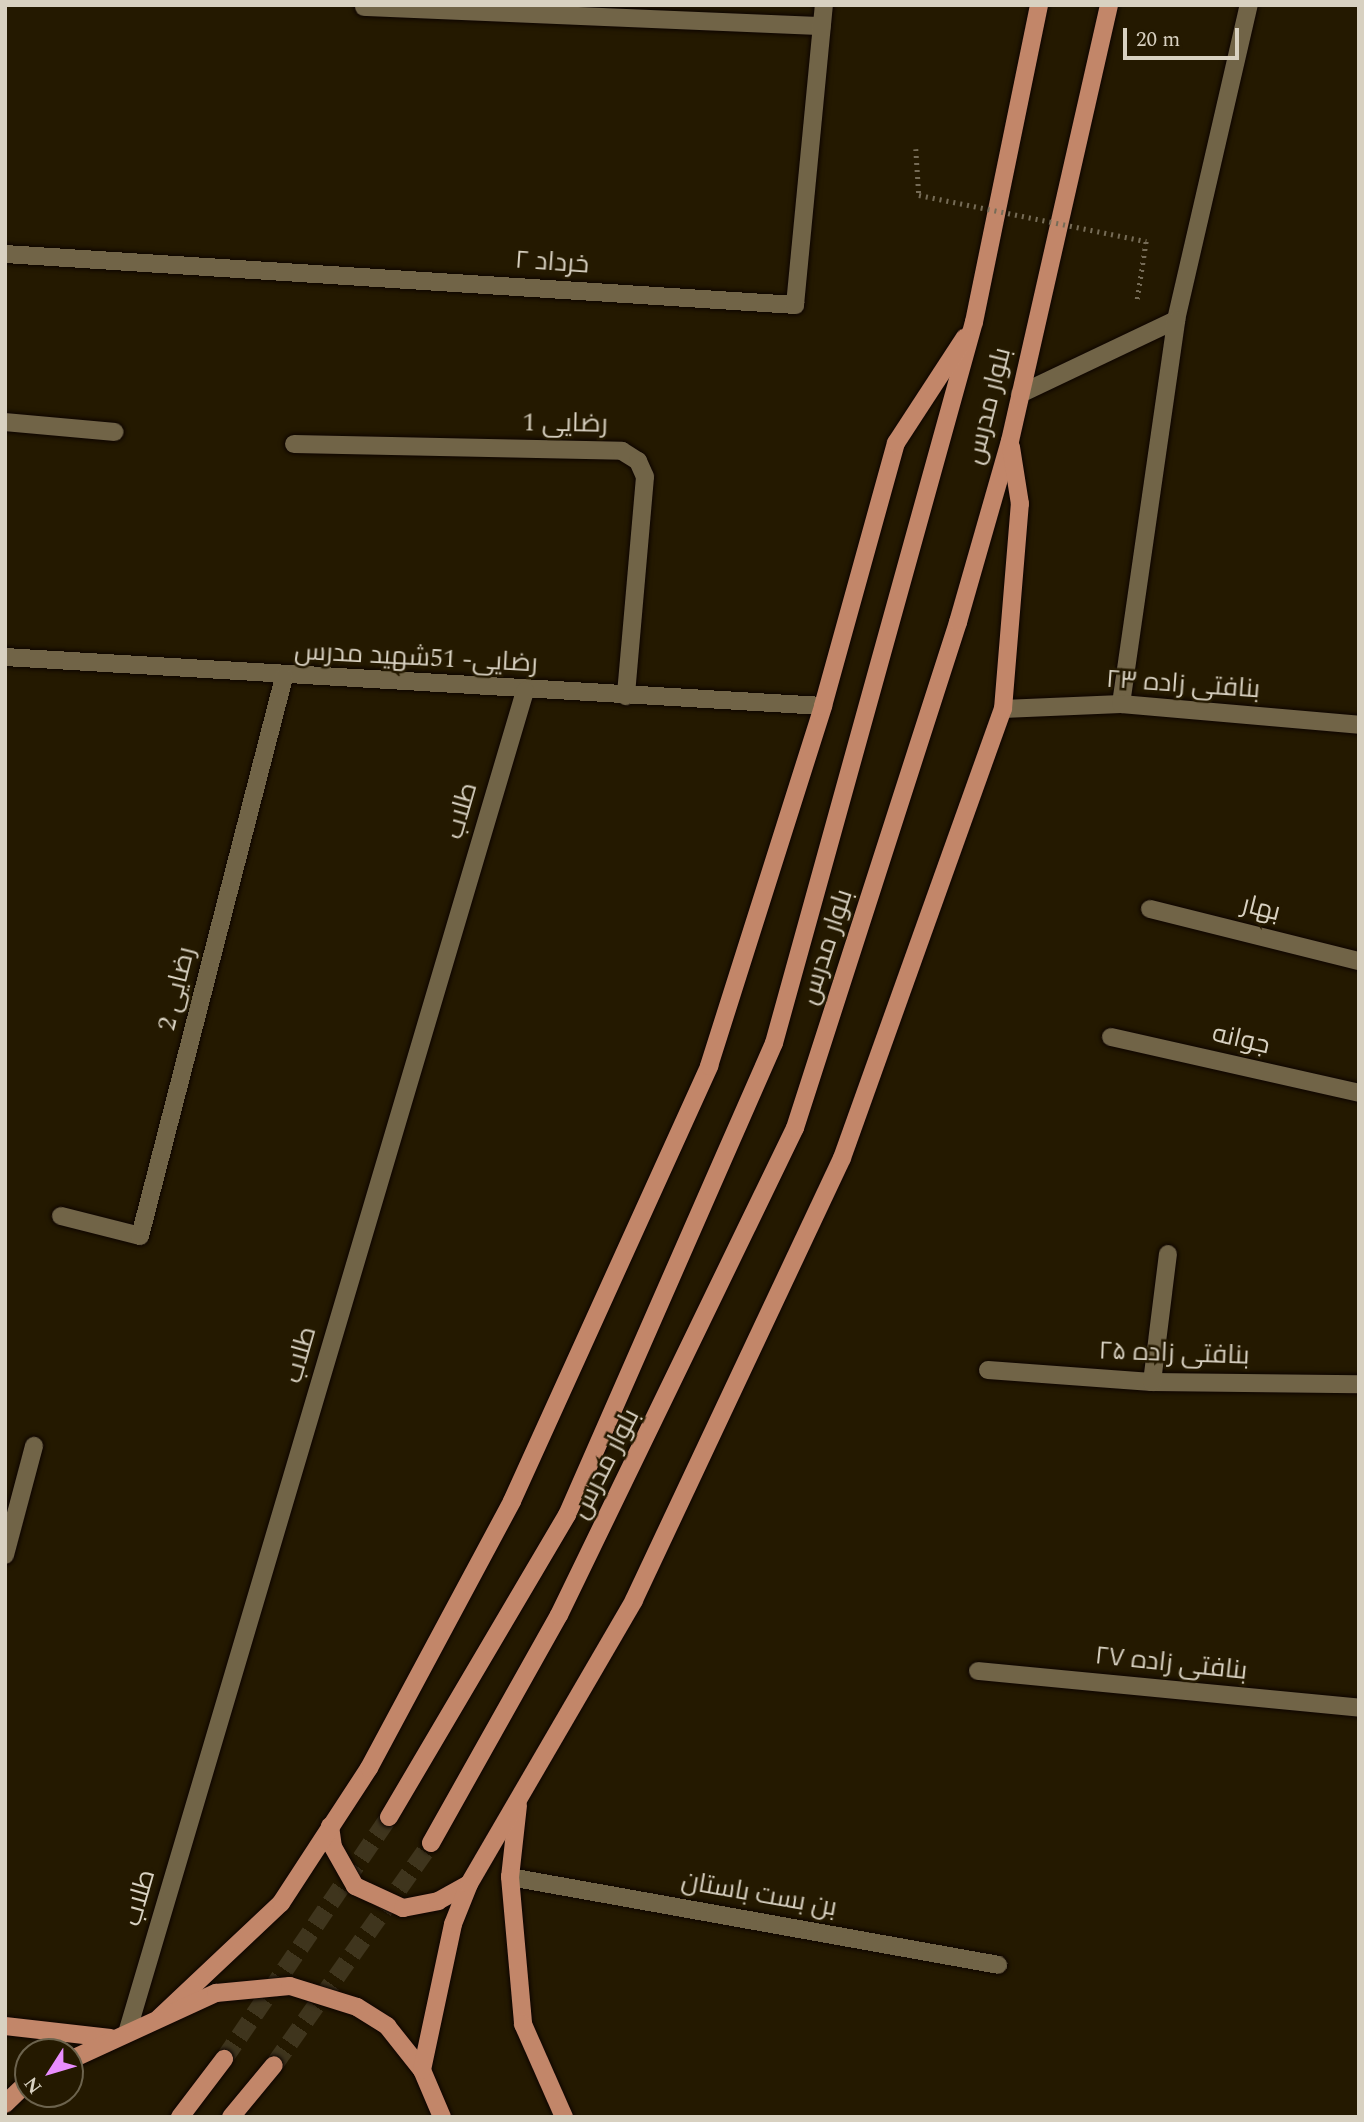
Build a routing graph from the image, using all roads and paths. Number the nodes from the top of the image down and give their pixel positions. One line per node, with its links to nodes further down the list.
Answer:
1 (824, 5): 6 (street, خرداد ۲)
2 (1039, 5): 11 (main road, بلوار مدرس)
3 (1109, 5): 12 (main road, بلوار مدرس)
4 (1249, 5): 10 (street)
5 (364, 6): 6 (street)
6 (822, 26): 8 (street, خرداد ۲)
7 (916, 149): 9 (path, bridge)
8 (5, 254)
9 (1137, 299)
10 (1176, 320): 12 (street); 21 (street)
11 (974, 322): 22 (main road); 39 (main road, بلوار مدرس)
12 (1020, 394): 15 (main road, بلوار مدرس)
13 (5, 422): 14 (street)
14 (115, 432)
15 (1010, 440): 23 (main road); 41 (main road, بلوار مدرس)
16 (294, 444): 20 (street, رضایی 1)
17 (5, 657): 18 (street, رضایی- 51شهید مدرس)
18 (284, 677): 19 (street, رضایی- 51شهید مدرس); 29 (street, رضایی 2)
19 (525, 691): 20 (street, رضایی- 51شهید مدرس); 47 (street, طلاب)
20 (626, 696): 22 (street, رضایی- 51شهید مدرس)
21 (1121, 704): 23 (street, بنافتی زاده ۲۳); 24 (street, بنافتی زاده ۲۳)
22 (823, 706): 40 (main road)
23 (1003, 709): 38 (main road)
24 (1359, 725)
25 (1150, 909): 26 (street, بهار)
26 (1359, 961)
27 (1111, 1037): 28 (street, جوانه)
28 (1359, 1093)
29 (61, 1216)
30 (1168, 1255): 32 (street)
31 (988, 1370): 32 (street, بنافتی زاده ۲۵)
32 (1152, 1382): 33 (street, بنافتی زاده ۲۵)
33 (1359, 1384)
34 (34, 1446): 35 (street)
35 (5, 1555)
36 (978, 1671): 37 (street, بنافتی زاده ۲۷)
37 (1359, 1709)
38 (518, 1797): 42 (main road); 43 (main road)
39 (389, 1817)
40 (331, 1826): 43 (main road); 45 (main road)
41 (430, 1843)
42 (510, 1877): 44 (street, بن بست باستان); 56 (main road)
43 (469, 1884): 52 (main road)
44 (998, 1965)
45 (159, 2018): 47 (main road); 52 (main road)
46 (5, 2026): 48 (main road)
47 (127, 2033): 48 (main road)
48 (110, 2038): 49 (main road)
49 (84, 2052)
50 (224, 2059): 53 (main road)
51 (274, 2065): 54 (main road)
52 (422, 2070): 55 (main road)
53 (180, 2117)
54 (231, 2117)
55 (442, 2117)
56 (564, 2117)

